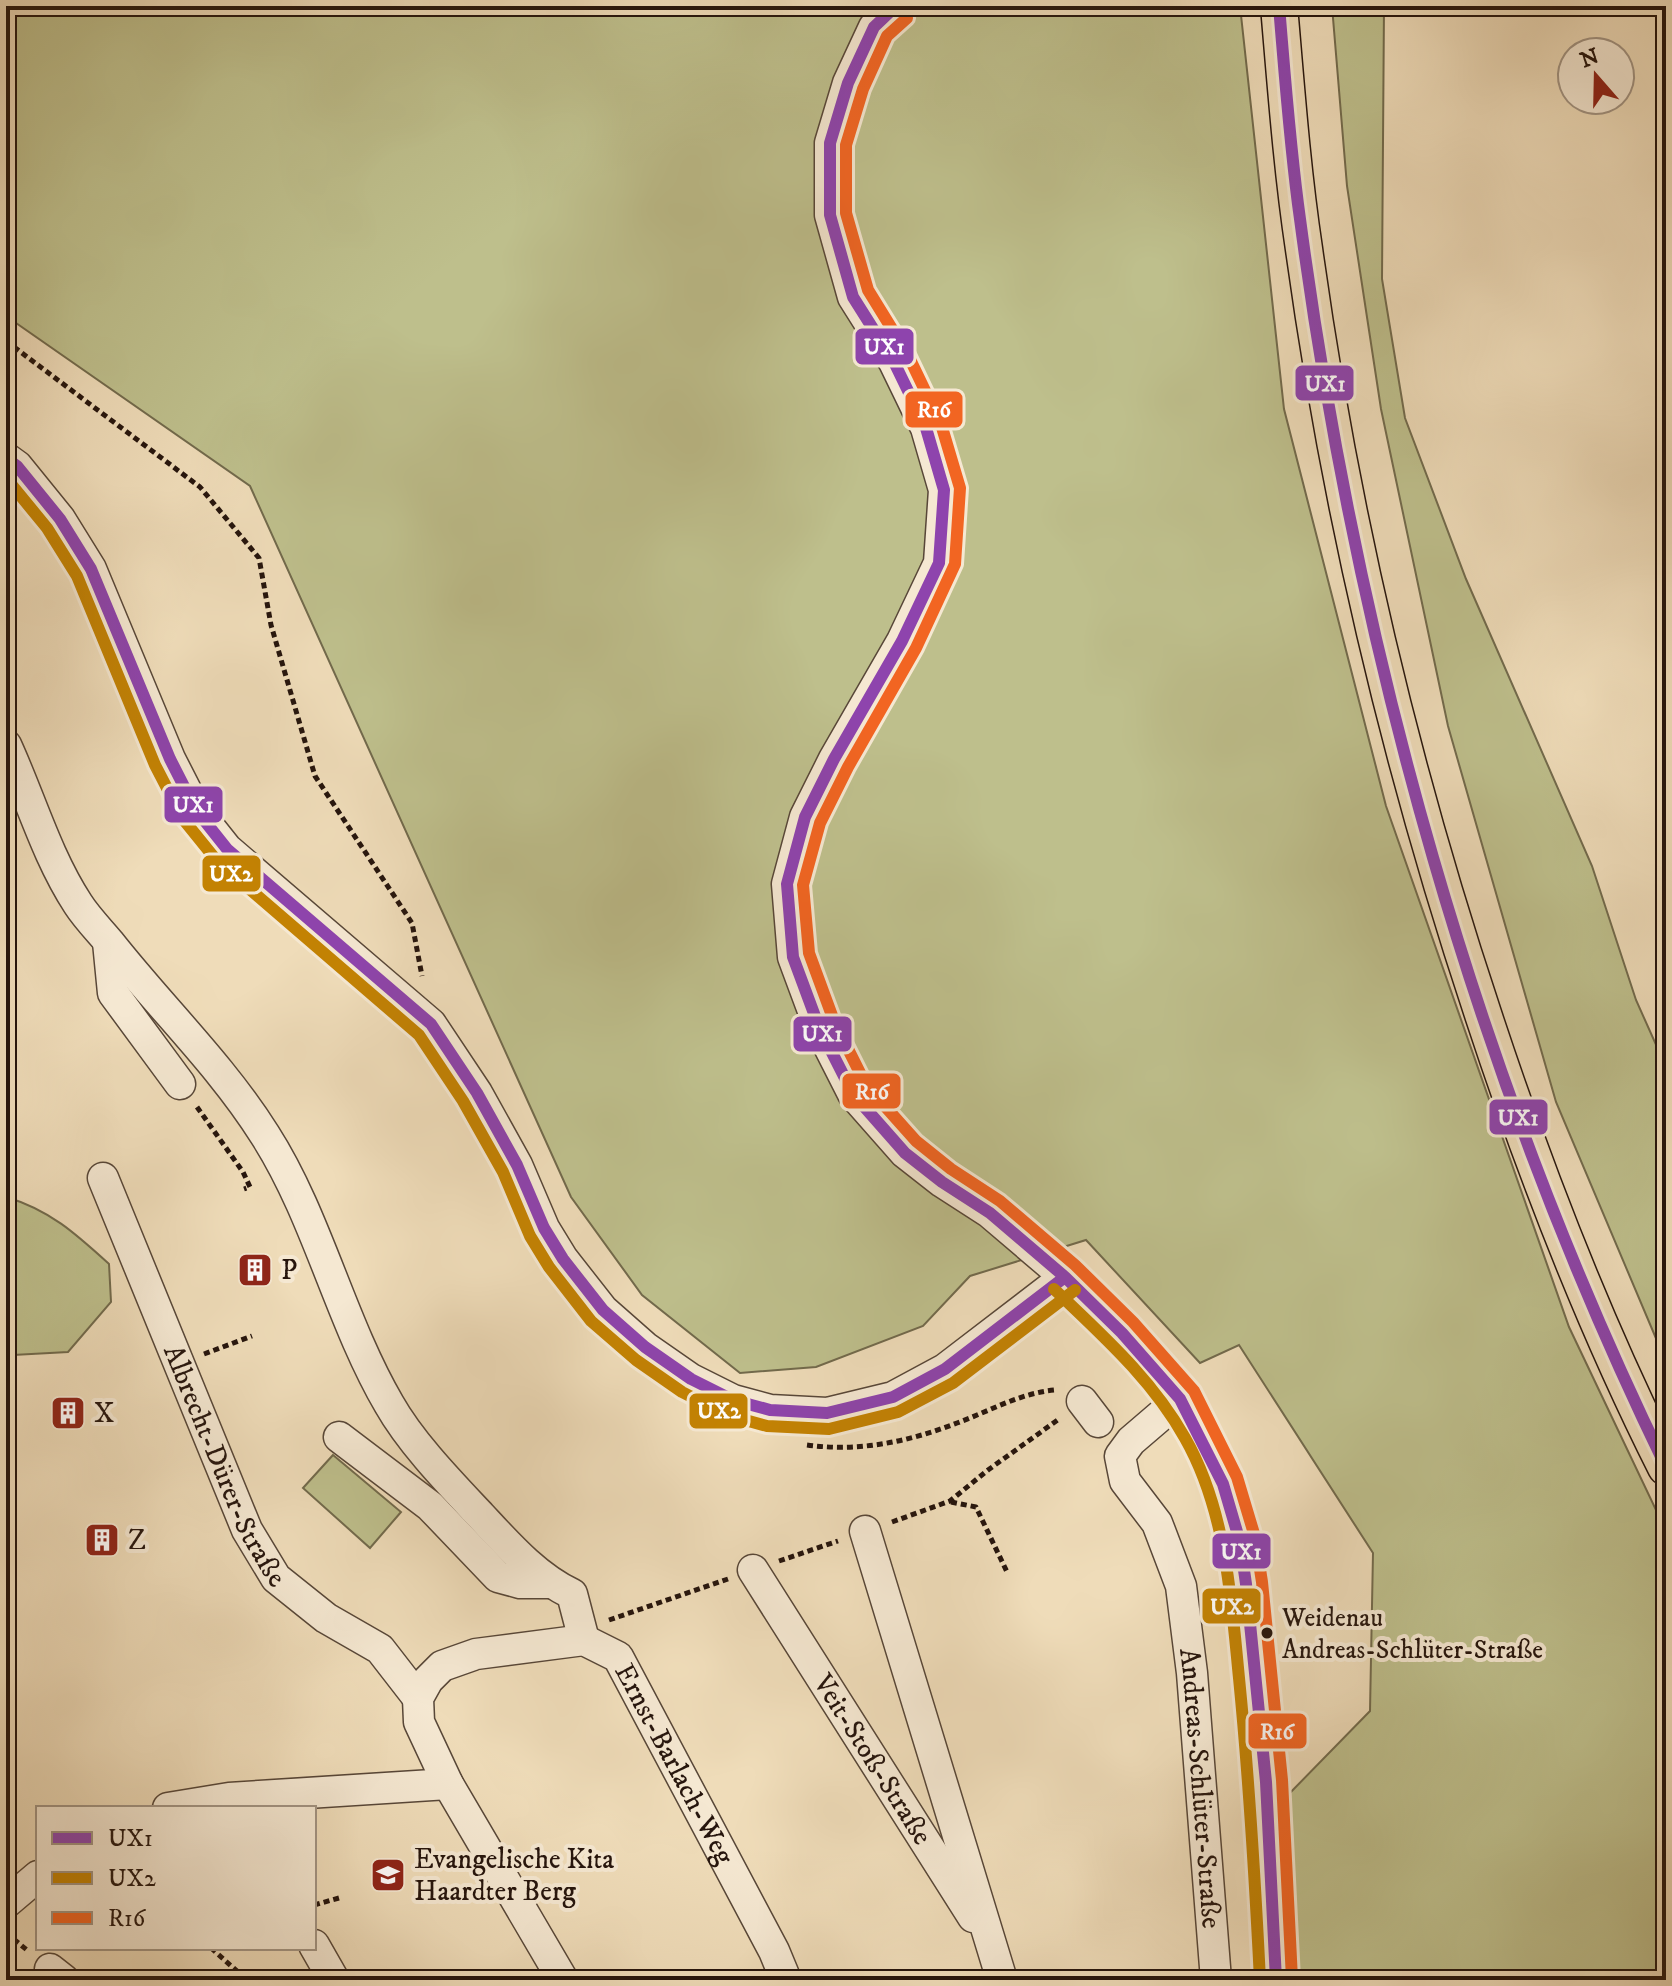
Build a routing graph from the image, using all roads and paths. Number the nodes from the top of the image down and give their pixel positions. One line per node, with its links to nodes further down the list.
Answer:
1 (896, 6): 11 (street)
2 (1279, 6): 17 (main road)
3 (6, 341): 7 (path)
4 (6, 458): 7 (street)
5 (6, 745): 6 (street)
6 (108, 942): 8 (street); 22 (street)
7 (431, 1024): 11 (street)
8 (180, 1084): 10 (path)
9 (103, 1178): 13 (street, Albrecht-Dürer-Straße)
10 (244, 1189)
11 (1065, 1277): 14 (street)
12 (252, 1336): 13 (path)
13 (178, 1363): 24 (street, Albrecht-Dürer-Straße)
14 (1180, 1399): 40 (street, Andreas-Schlüter-Straße); 41 (street)
15 (1081, 1413): 18 (path)
16 (339, 1437): 22 (street)
17 (1666, 1467)
18 (950, 1501): 19 (path); 21 (path)
19 (865, 1531): 20 (path); 33 (street, Veit-Stoß-Straße)
20 (753, 1570): 23 (path); 33 (street, Veit-Stoß-Straße)
21 (1008, 1574)
22 (548, 1583): 23 (street)
23 (584, 1640): 24 (street, Ernst-Barlach-Weg); 38 (street, Ernst-Barlach-Weg)
24 (418, 1698): 25 (street)
25 (448, 1784): 26 (street); 37 (street)
26 (232, 1803): 27 (street)
27 (194, 1806)
28 (36, 1878): 30 (street)
29 (339, 1898): 31 (path)
30 (6, 1903)
31 (316, 1904)
32 (316, 1948): 36 (street)
33 (994, 1949): 39 (street, Veit-Stoß-Straße)
34 (213, 1950): 35 (path)
35 (247, 1980)
36 (334, 1980)
37 (563, 1980)
38 (786, 1980)
39 (1002, 1980)
40 (1216, 1980)
41 (1276, 1980)

